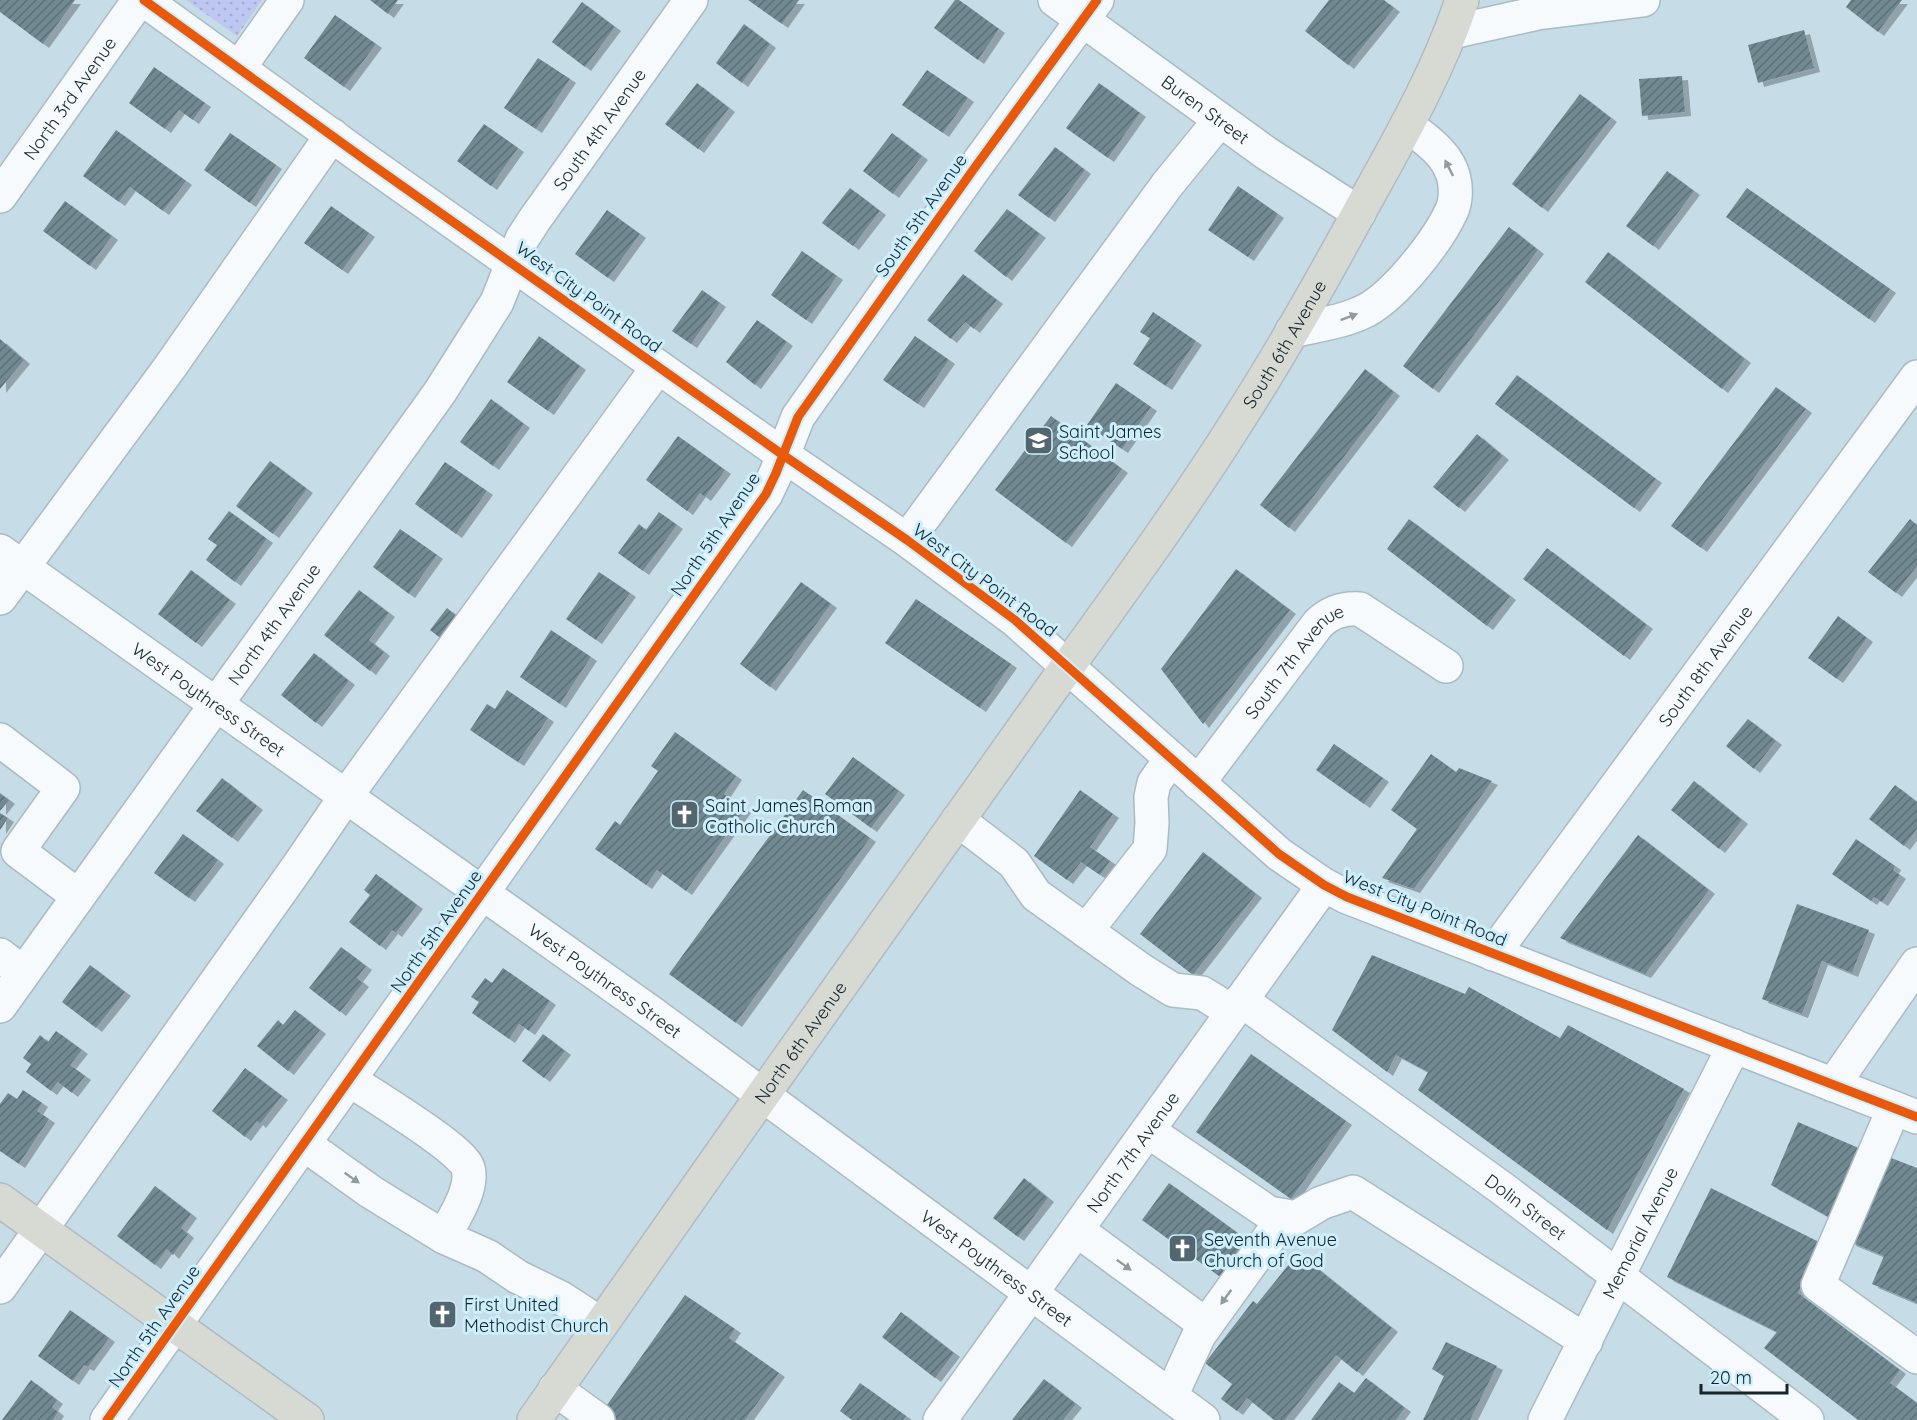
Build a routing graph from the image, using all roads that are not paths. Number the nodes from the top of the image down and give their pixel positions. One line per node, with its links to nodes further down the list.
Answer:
1 (139, 0): 15 (street, North 3rd Avenue)
2 (144, 0): 11 (street, West City Point Road)
3 (287, 0): 11 (street)
4 (691, 0): 17 (street, South 4th Avenue)
5 (1055, 0): 9 (street, Buren Street)
6 (1462, 0): 10 (main road, South 6th Avenue)
7 (1643, 0): 8 (street)
8 (1587, 4): 10 (street)
9 (1090, 10): 12 (street, Buren Street); 21 (street, South 5th Avenue)
10 (1452, 32): 13 (main road, South 6th Avenue)
11 (239, 68): 14 (street, West City Point Road)
12 (1220, 120): 16 (street, Buren Street); 22 (street)
13 (1407, 125): 16 (main road, South 6th Avenue); 18 (street, one-way to 13)
14 (332, 135): 17 (street, West City Point Road); 23 (street)
15 (3, 184)
16 (1359, 213): 18 (main road, South 6th Avenue)
17 (513, 263): 19 (street, West City Point Road); 27 (street, North 4th Avenue)
18 (1292, 330): 25 (main road, South 6th Avenue)
19 (658, 367): 21 (street, West City Point Road); 31 (street)
20 (1917, 376): 37 (street, South 8th Avenue)
21 (783, 455): 22 (street, West City Point Road); 34 (street, North 5th Avenue)
22 (907, 540): 25 (street, West City Point Road)
23 (11, 559): 24 (street); 27 (street, West Poythress Street)
24 (0, 598)
25 (1068, 666): 29 (street, West City Point Road); 32 (main road, North 6th Avenue)
26 (1446, 666): 30 (street, South 7th Avenue)
27 (216, 704): 31 (street, West Poythress Street); 35 (street, North 4th Avenue)
28 (0, 740): 35 (street)
29 (1171, 759): 30 (street, West City Point Road); 36 (street)
30 (1198, 783): 33 (street, West City Point Road)
31 (346, 796): 34 (street, West Poythress Street); 51 (street)
32 (958, 820): 36 (street, Dolin Street); 45 (main road, North 6th Avenue)
33 (1324, 885): 37 (street, West City Point Road); 41 (street, North 7th Avenue)
34 (483, 893): 43 (street, North 5th Avenue); 45 (street, West Poythress Street)
35 (78, 896): 38 (street, North 4th Avenue)
36 (1086, 931): 41 (street, Dolin Street)
37 (1493, 954): 42 (street, West City Point Road)
38 (12, 964): 40 (street, North 4th Avenue)
39 (1917, 964): 44 (street)
40 (0, 1006)
41 (1237, 1006): 47 (street, North 7th Avenue); 54 (street, Dolin Street)
42 (1734, 1046): 44 (street, West City Point Road); 54 (street, Memorial Avenue)
43 (350, 1080): 48 (street, North 5th Avenue); 53 (street)
44 (1833, 1085): 46 (street, West City Point Road)
45 (762, 1094): 56 (street, West Poythress Street); 57 (main road, North 6th Avenue)
46 (1905, 1113): 61 (street)
47 (1148, 1131): 50 (street); 52 (street, North 7th Avenue)
48 (304, 1144): 53 (street, one-way to 53); 59 (street, North 5th Avenue)
49 (0, 1200): 51 (main road)
50 (1285, 1216): 58 (street, one-way to 58); 60 (street)
51 (41, 1229): 55 (street); 59 (main road)
52 (1077, 1230): 56 (street, North 7th Avenue); 58 (street, one-way to 58)
53 (444, 1237): 57 (street)
54 (1618, 1277): 60 (street, Memorial Avenue); 71 (street, Dolin Street)
55 (0, 1287)
56 (1032, 1293): 63 (street, West Poythress Street); 68 (street, North 7th Avenue)
57 (601, 1324): 62 (main road, North 6th Avenue)
58 (1206, 1325): 63 (street)
59 (175, 1326): 64 (street, North 5th Avenue); 65 (main road)
60 (1586, 1341): 70 (street, Memorial Avenue)
61 (1917, 1358)
62 (555, 1389): 66 (main road, North 6th Avenue); 67 (street)
63 (1171, 1396): 69 (street, West Poythress Street)
64 (107, 1420)
65 (307, 1420)
66 (534, 1420)
67 (598, 1420)
68 (940, 1420)
69 (1203, 1420)
70 (1545, 1420)
71 (1806, 1420)

